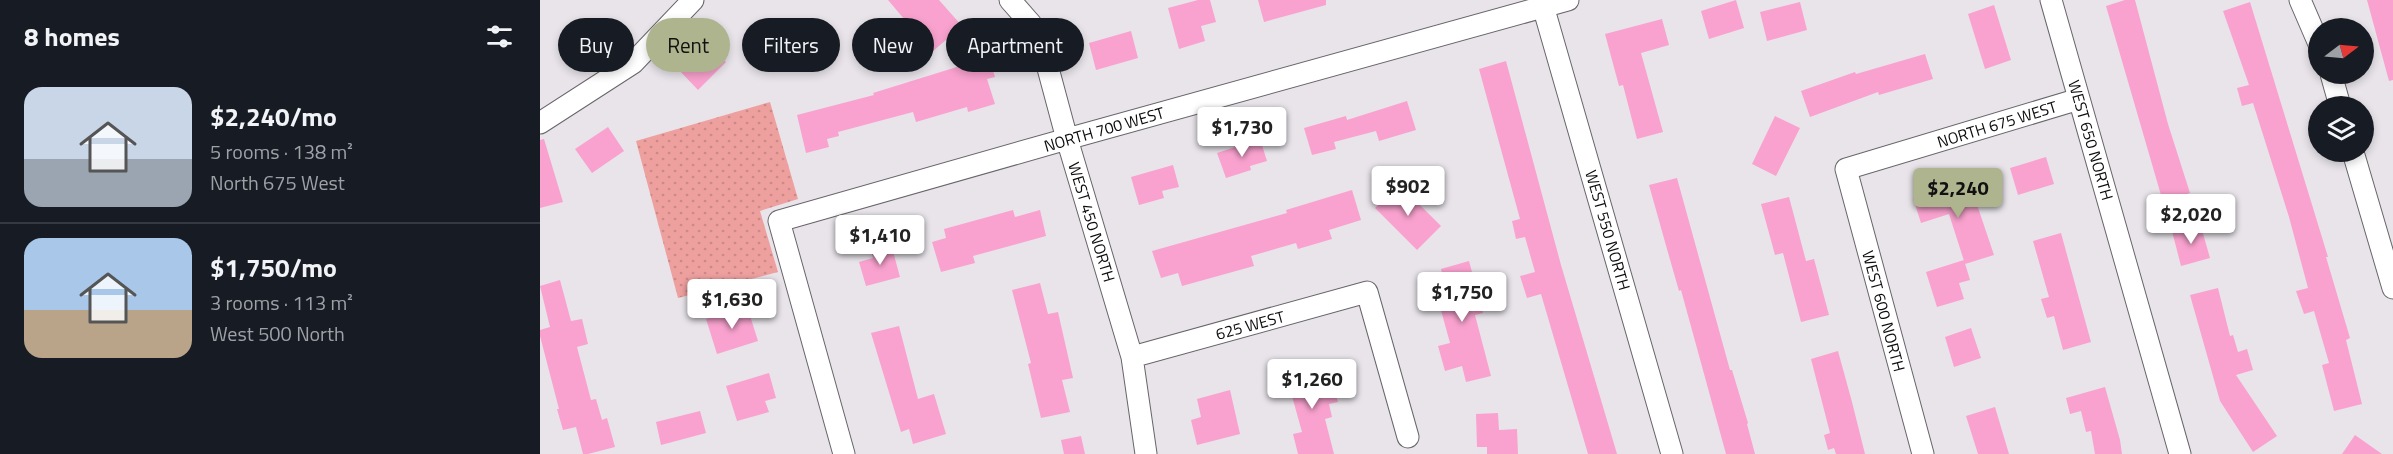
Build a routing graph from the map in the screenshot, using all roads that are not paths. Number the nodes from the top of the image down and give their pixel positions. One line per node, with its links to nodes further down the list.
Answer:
1 (693, 0): 9 (street)
2 (1010, 0): 10 (street, WEST 450 NORTH)
3 (1568, 0): 6 (street, NORTH 700 WEST)
4 (2051, 0): 8 (street, WEST 650 NORTH)
5 (2300, 0): 7 (street)
6 (1543, 6): 10 (street, NORTH 700 WEST); 18 (street, WEST 550 NORTH)
7 (2308, 19)
8 (2079, 99): 12 (street, NORTH 675 WEST); 20 (street, WEST 650 NORTH)
9 (540, 123)
10 (1067, 139): 14 (street, WEST 450 NORTH); 16 (street, NORTH 700 WEST)
11 (2356, 162): 13 (street)
12 (1846, 169): 19 (street, WEST 600 NORTH)
13 (2393, 288)
14 (1132, 357): 15 (street, 625 WEST); 17 (street, WEST 450 NORTH)
15 (1408, 436)
16 (844, 454)
17 (1146, 454)
18 (1672, 454)
19 (1923, 454)
20 (2180, 454)

